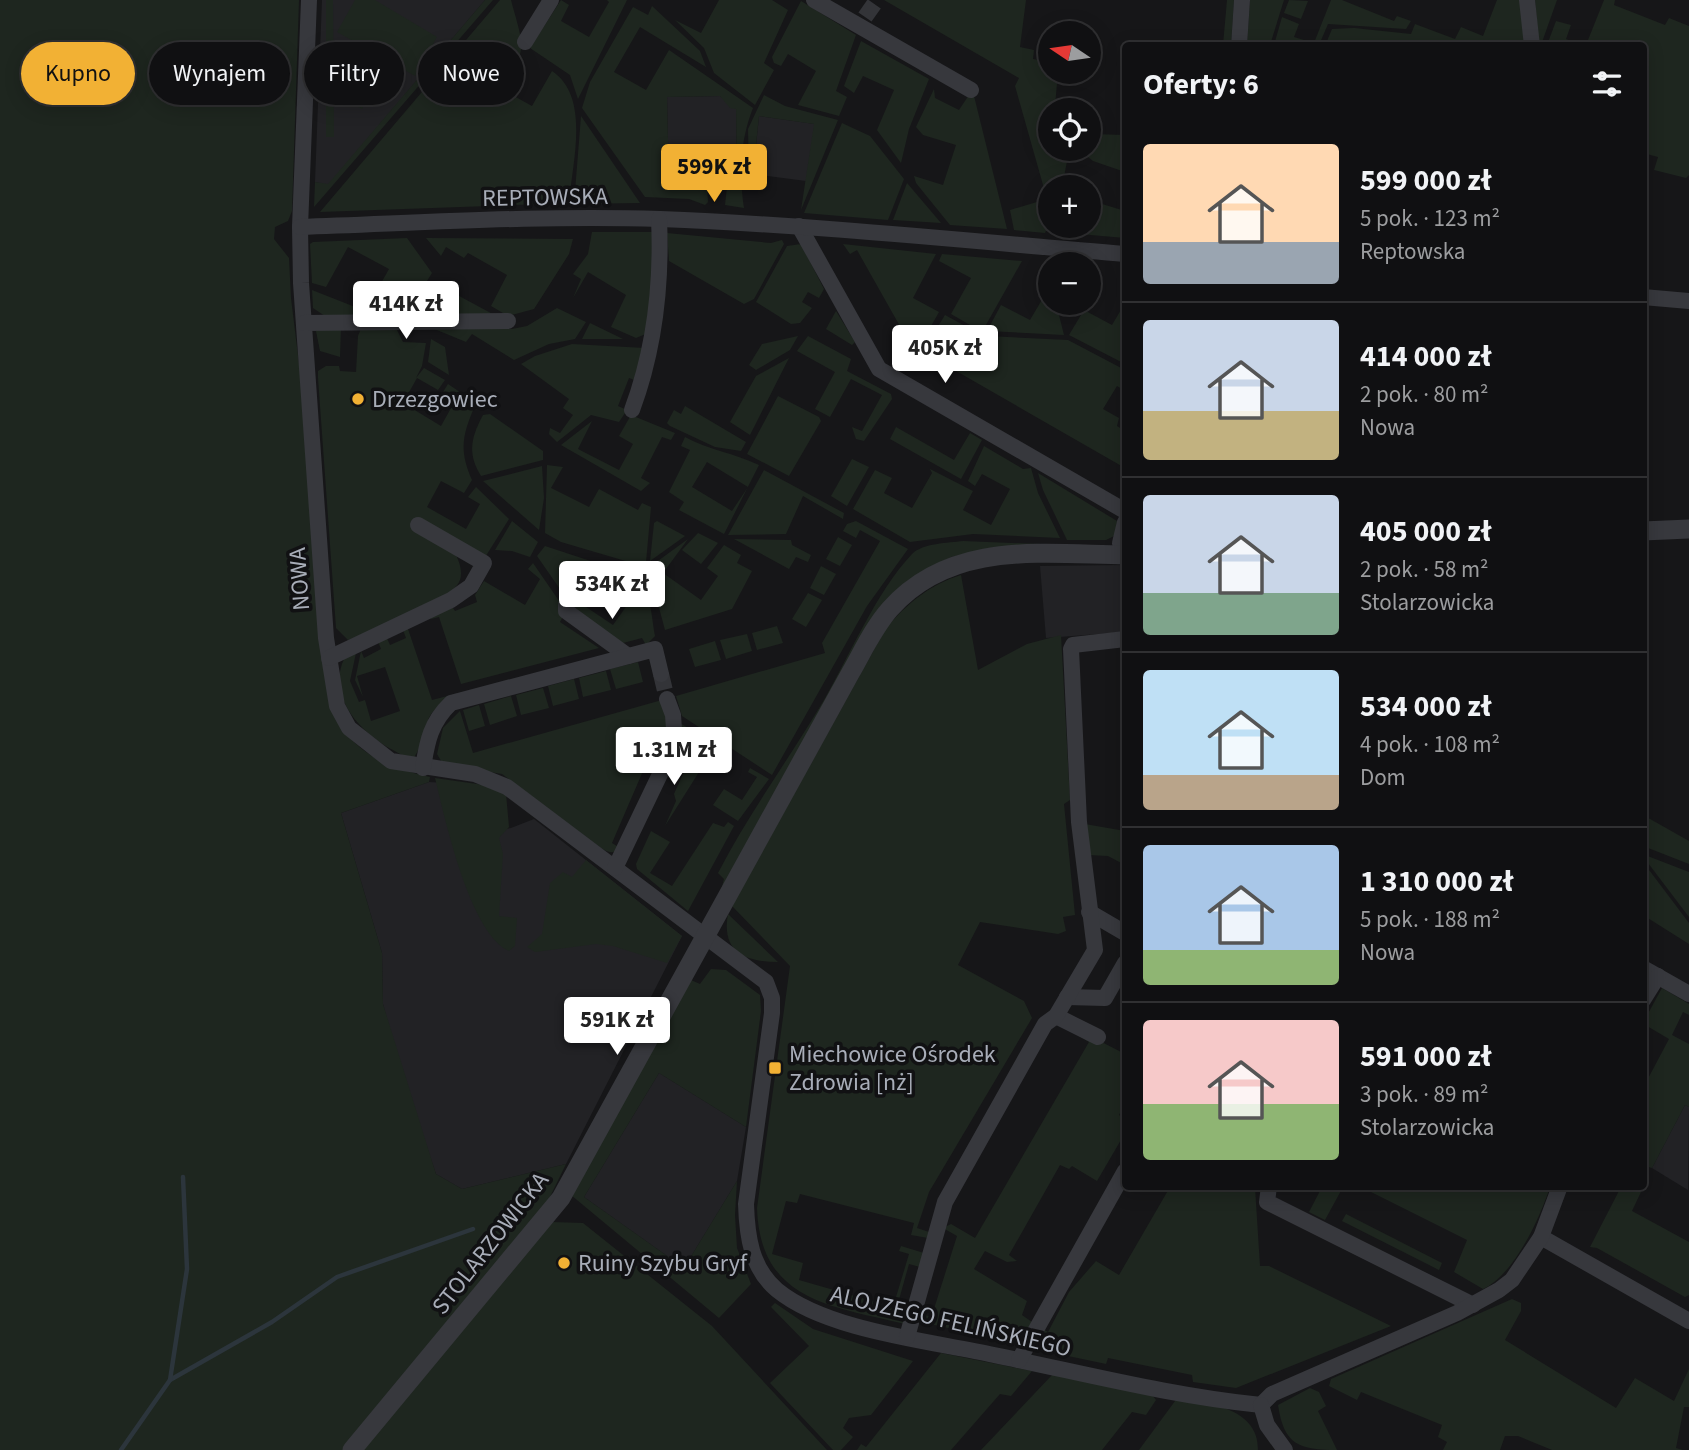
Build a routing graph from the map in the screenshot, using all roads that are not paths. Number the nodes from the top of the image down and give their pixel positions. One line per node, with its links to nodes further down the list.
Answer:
1 (309, 0): 12 (street, NOWA)
2 (551, 0): 6 (street)
3 (814, 0): 9 (street)
4 (1242, 0): 7 (street)
5 (1527, 0): 8 (street)
6 (525, 41)
7 (1239, 42)
8 (1532, 42)
9 (971, 90)
10 (659, 219): 11 (street, REPTOWSKA); 12 (street, REPTOWSKA); 18 (street)
11 (799, 226): 13 (street, REPTOWSKA); 19 (street)
12 (300, 227): 17 (street, NOWA)
13 (1122, 254)
14 (1647, 297): 15 (street)
15 (1689, 301)
16 (508, 321): 17 (street)
17 (304, 323): 27 (street, NOWA)
18 (632, 410)
19 (1122, 509)
20 (418, 525): 27 (street)
21 (1689, 529): 22 (street)
22 (1647, 531)
23 (1122, 555): 34 (street, STOLARZOWICKA)
24 (566, 606): 26 (street)
25 (1122, 639): 32 (street)
26 (628, 656): 28 (street); 30 (street)
27 (330, 658): 30 (street, NOWA)
28 (661, 674)
29 (667, 699): 31 (street)
30 (423, 768): 31 (street, NOWA)
31 (615, 868): 34 (street, NOWA)
32 (1089, 912): 33 (street); 38 (street)
33 (1122, 931)
34 (707, 937): 47 (street, ALOJZEGO FELIŃSKIEGO); 50 (street, STOLARZOWICKA)
35 (1122, 968): 38 (street)
36 (1650, 972): 37 (street)
37 (1689, 994)
38 (1067, 997): 39 (street)
39 (1056, 1016): 40 (street); 47 (street)
40 (1098, 1037)
41 (1122, 1176): 48 (street)
42 (1269, 1190): 45 (street)
43 (1559, 1190): 44 (street)
44 (1541, 1237): 45 (street); 46 (street)
45 (1473, 1305): 49 (street)
46 (1689, 1321)
47 (907, 1337): 48 (street, ALOJZEGO FELIŃSKIEGO)
48 (1019, 1360): 49 (street, ALOJZEGO FELIŃSKIEGO)
49 (1261, 1405): 51 (street)
50 (352, 1450)
51 (1285, 1450)

